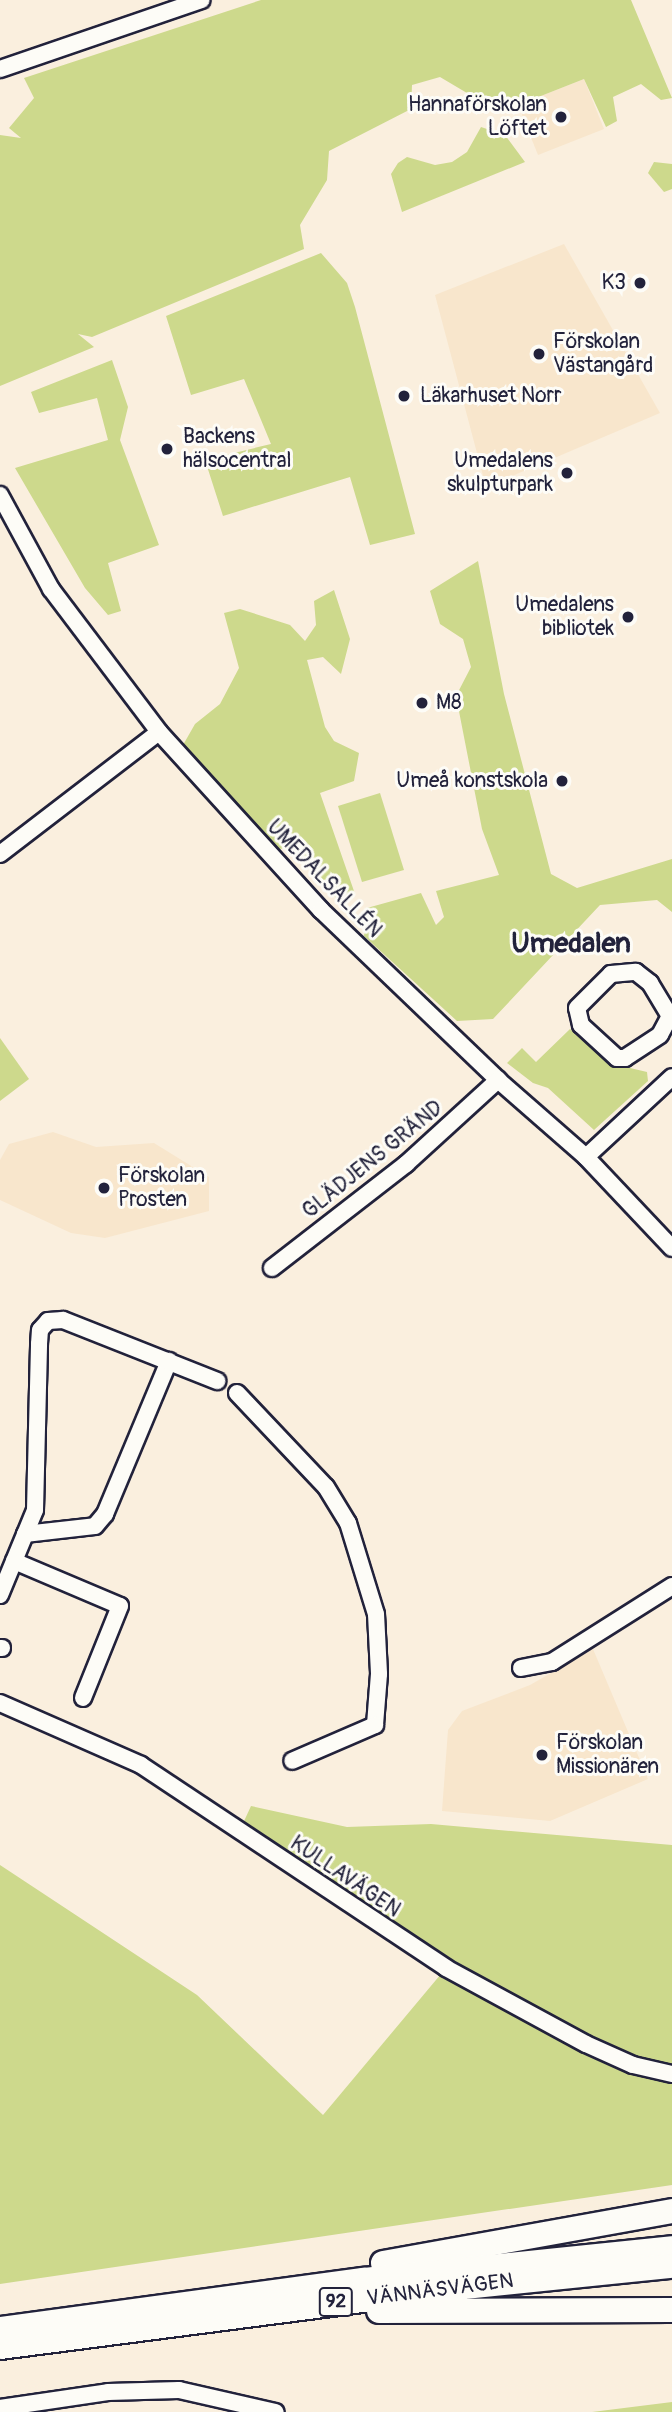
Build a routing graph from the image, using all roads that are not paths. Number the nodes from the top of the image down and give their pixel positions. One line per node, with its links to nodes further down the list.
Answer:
1 (202, 0): 2 (street)
2 (0, 69)
3 (0, 495): 4 (street, UMEDALSALLÉN)
4 (159, 732): 5 (street); 9 (street, UMEDALSALLÉN)
5 (0, 855)
6 (660, 1035): 6 (street); 7 (street)
7 (672, 1048)
8 (672, 1076): 10 (street)
9 (498, 1080): 10 (street, UMEDALSALLÉN); 12 (street, GLÄDJENS GRÄND)
10 (586, 1157): 11 (street, UMEDALSALLÉN)
11 (672, 1248)
12 (272, 1268)
13 (169, 1361): 14 (street); 16 (street); 16 (street)
14 (217, 1381)
15 (237, 1393): 23 (street)
16 (25, 1534): 17 (street)
17 (14, 1560): 19 (street); 21 (street)
18 (672, 1586): 20 (street)
19 (0, 1595)
20 (521, 1668)
21 (82, 1698)
22 (0, 1703): 24 (street, KULLAVÄGEN)
23 (292, 1761)
24 (672, 2074)
25 (672, 2211): 28 (highway)
26 (672, 2248): 28 (highway, VÄNNÄSVÄGEN / 92)
27 (672, 2266): 29 (highway, VÄNNÄSVÄGEN / 92)
28 (204, 2302): 31 (highway, VÄNNÄSVÄGEN / 92)
29 (295, 2307): 30 (highway); 32 (highway, VÄNNÄSVÄGEN / 92)
30 (672, 2310)
31 (0, 2329)
32 (0, 2347)
33 (0, 2408): 34 (street)
34 (276, 2412)

